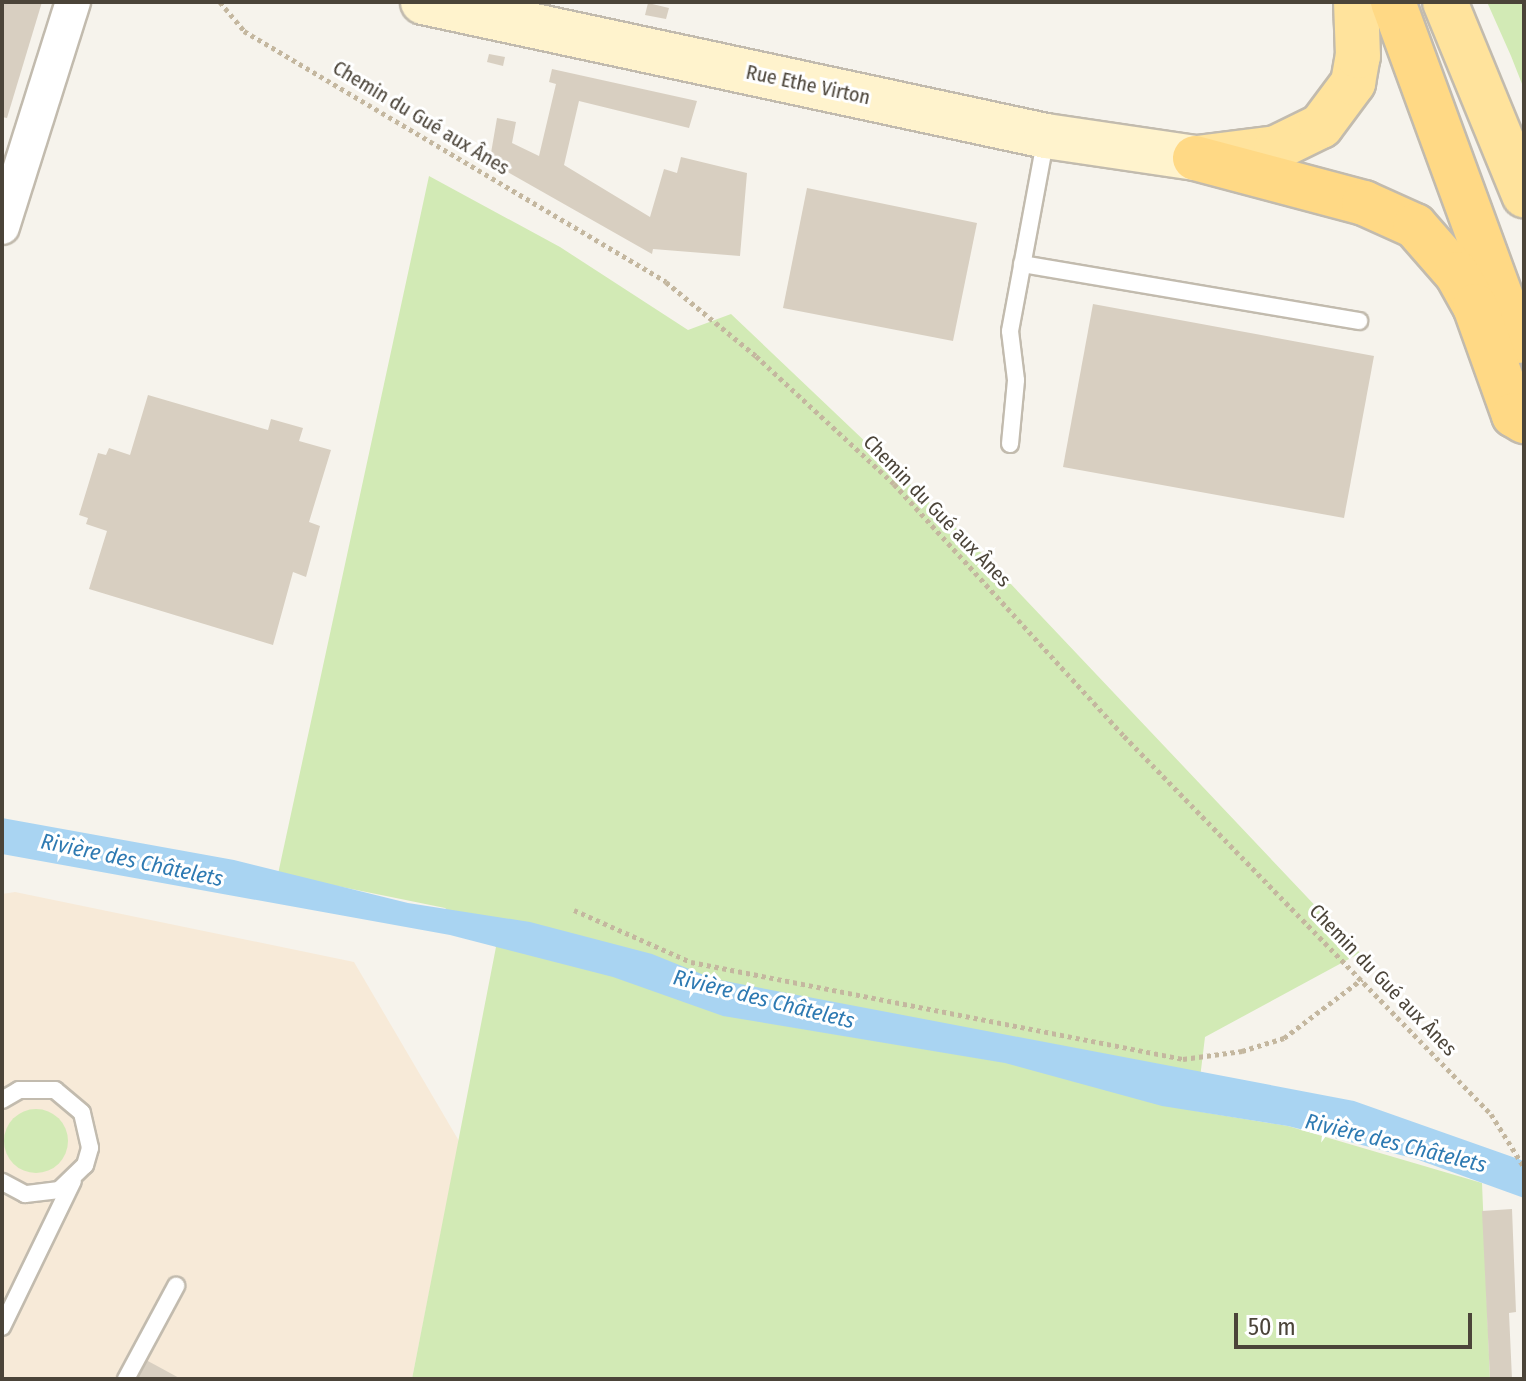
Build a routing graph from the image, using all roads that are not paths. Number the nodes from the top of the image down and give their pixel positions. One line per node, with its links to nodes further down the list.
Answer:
1 (73, 2): 9 (street)
2 (423, 2): 6 (main road, Rue Ethe Virton)
3 (1356, 2): 7 (main road)
4 (1393, 2): 12 (highway)
5 (1445, 2): 8 (main road)
6 (1046, 136): 7 (main road, Rue Ethe Virton); 10 (lane)
7 (1195, 158): 13 (highway)
8 (1524, 195)
9 (2, 227)
10 (1022, 264): 11 (lane); 14 (lane)
11 (1359, 321)
12 (1524, 361)
13 (1524, 421)
14 (1010, 444)
15 (2, 1100): 16 (lane)
16 (74, 1180): 17 (lane); 19 (lane)
17 (2, 1182)
18 (176, 1286): 20 (lane)
19 (2, 1327)
20 (126, 1379)

